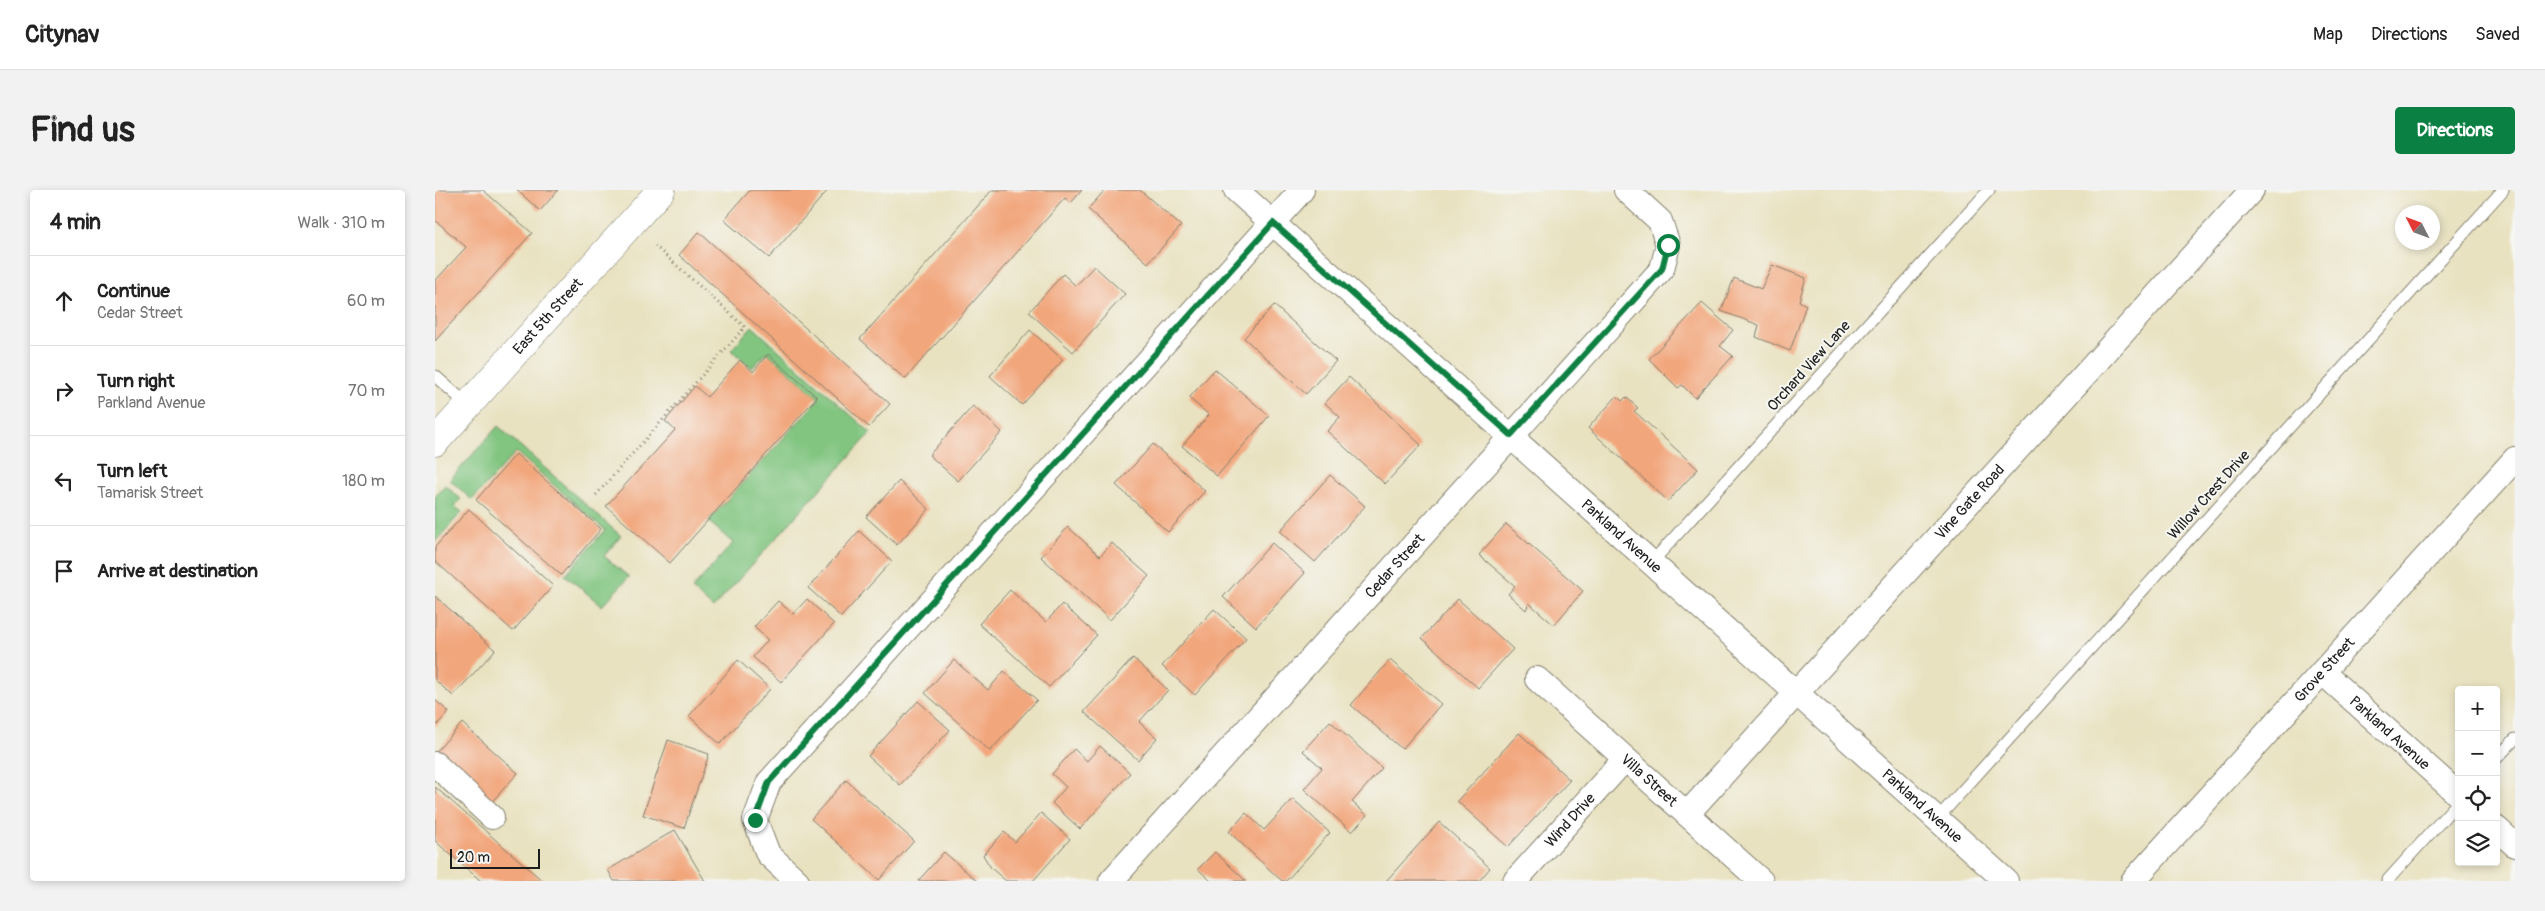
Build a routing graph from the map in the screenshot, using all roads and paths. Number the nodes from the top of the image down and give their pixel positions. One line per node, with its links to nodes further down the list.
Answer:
1 (661, 190): 11 (main road, East 5th Street)
2 (1236, 190): 8 (street, Parkland Avenue)
3 (1302, 190): 8 (street)
4 (1626, 190): 12 (street, Cedar Street)
5 (1989, 190): 16 (lane, Orchard View Lane)
6 (2252, 190): 19 (street, Vine Gate Road)
7 (2503, 190): 28 (lane, Willow Crest Drive)
8 (1273, 223): 12 (street, Parkland Avenue); 31 (street)
9 (655, 246): 15 (path)
10 (435, 376): 11 (lane)
11 (468, 405): 13 (main road, East 5th Street)
12 (1511, 435): 16 (street, Parkland Avenue); 32 (street, Cedar Street)
13 (435, 442)
14 (2515, 459): 17 (street, Grove Street)
15 (595, 495)
16 (1652, 562): 19 (street, Parkland Avenue)
17 (2322, 672): 24 (street, Parkland Avenue); 36 (street, Grove Street)
18 (1537, 679): 22 (street, Villa Street)
19 (1797, 693): 26 (street, Vine Gate Road); 28 (street, Parkland Avenue)
20 (2515, 739): 21 (lane)
21 (2500, 756)
22 (1625, 759): 26 (street, Villa Street); 33 (street, Wind Drive)
23 (435, 764): 27 (street)
24 (2455, 791)
25 (2455, 805): 37 (lane)
26 (1687, 814): 34 (street, Villa Street)
27 (492, 817)
28 (1937, 819): 35 (street, Parkland Avenue)
29 (2500, 832): 30 (street)
30 (2515, 845)
31 (797, 881)
32 (1111, 881)
33 (1515, 881)
34 (1761, 881)
35 (2006, 881)
36 (2133, 881)
37 (2387, 881)

